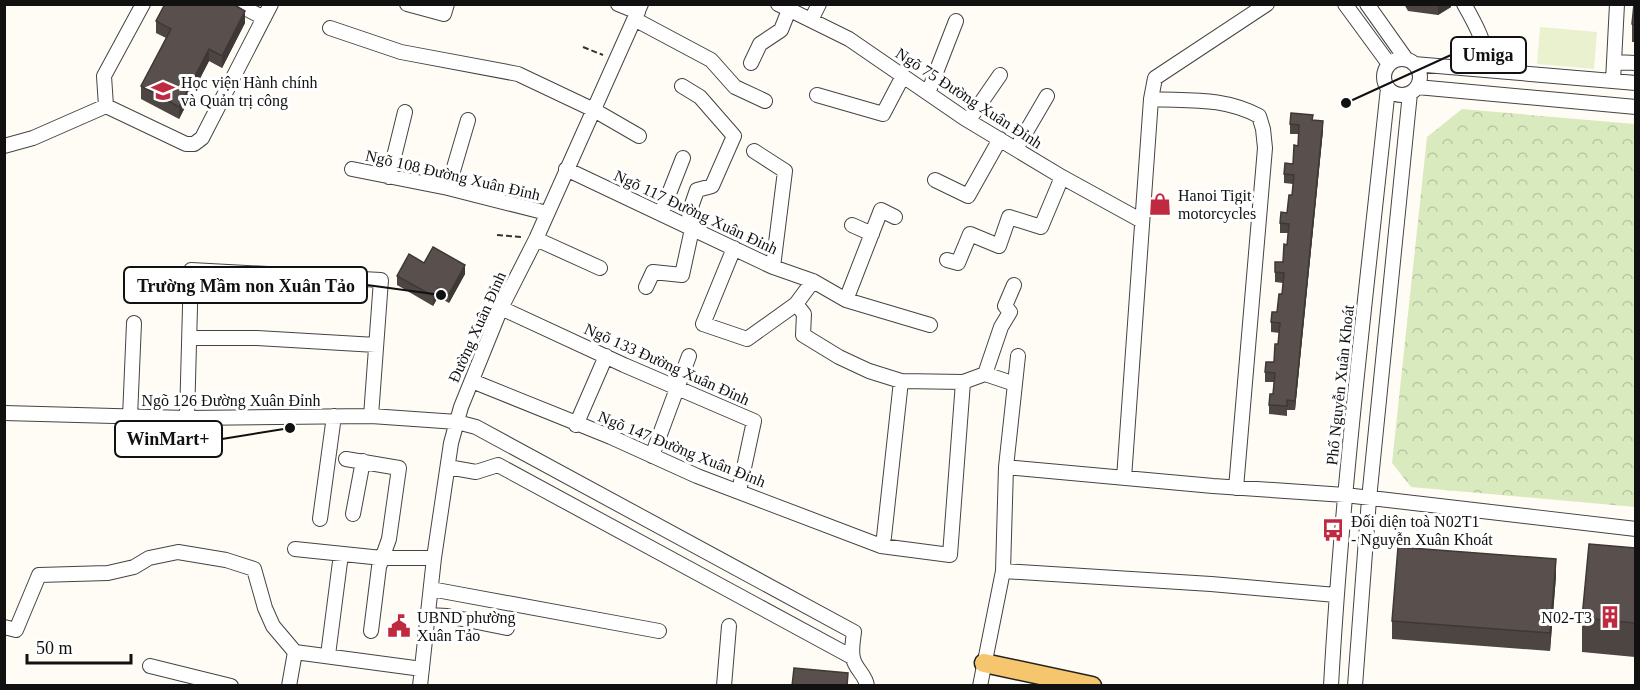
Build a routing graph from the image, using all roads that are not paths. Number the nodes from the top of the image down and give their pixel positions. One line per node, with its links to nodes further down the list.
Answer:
1 (143, 4): 37 (street)
2 (237, 4): 15 (street)
3 (271, 4): 15 (street)
4 (407, 4): 5 (street)
5 (447, 4)
6 (618, 4): 14 (street)
7 (819, 4): 16 (street)
8 (1267, 4): 35 (street)
9 (1345, 4): 23 (street)
10 (1367, 4): 19 (street)
11 (1464, 4): 24 (street)
12 (1617, 4): 20 (street)
13 (783, 7): 16 (street, Ngõ 75 Đường Xuân Đỉnh); 21 (street)
14 (638, 12): 36 (street); 39 (street, Đường Xuân Đỉnh)
15 (264, 18): 37 (street)
16 (811, 20): 26 (street, Ngõ 75 Đường Xuân Đỉnh)
17 (956, 21): 32 (street)
18 (330, 28): 39 (street)
19 (1410, 62): 23 (street); 24 (street); 31 (street)
20 (1614, 62): 22 (street); 27 (street)
21 (751, 63)
22 (1635, 63)
23 (1389, 64): 30 (street)
24 (1488, 70): 27 (street)
25 (1000, 75): 42 (street)
26 (903, 76): 32 (street, Ngõ 75 Đường Xuân Đỉnh); 33 (street)
27 (1612, 81): 28 (street)
28 (1635, 83)
29 (682, 86): 60 (street)
30 (1388, 88): 31 (street); 101 (street, Phố Nguyễn Xuân Khoát)
31 (1414, 90): 38 (street); 102 (street)
32 (928, 93): 42 (street, Ngõ 75 Đường Xuân Đỉnh)
33 (817, 95)
34 (1047, 96): 46 (street)
35 (1151, 99): 58 (street); 99 (street)
36 (765, 101)
37 (106, 106): 45 (street)
38 (1635, 107)
39 (594, 110): 43 (street); 50 (street, Đường Xuân Đỉnh)
40 (405, 112): 51 (street)
41 (468, 120): 54 (street)
42 (969, 120): 44 (street, Ngõ 75 Đường Xuân Đỉnh)
43 (639, 136)
44 (1000, 139): 46 (street, Ngõ 75 Đường Xuân Đỉnh); 53 (street)
45 (4, 146)
46 (1017, 149): 52 (street, Ngõ 75 Đường Xuân Đỉnh)
47 (754, 151): 65 (street)
48 (683, 158): 56 (street)
49 (352, 169): 51 (street, Ngõ 108 Đường Xuân Đỉnh)
50 (566, 170): 55 (street, Đường Xuân Đỉnh); 56 (street, Ngõ 117 Đường Xuân Đỉnh)
51 (389, 177): 54 (street, Ngõ 108 Đường Xuân Đỉnh)
52 (1062, 177): 58 (street, Ngõ 75 Đường Xuân Đỉnh); 64 (street)
53 (935, 180)
54 (448, 188): 55 (street, Ngõ 108 Đường Xuân Đỉnh)
55 (547, 213): 62 (street, Đường Xuân Đỉnh)
56 (661, 214): 60 (street, Ngõ 117 Đường Xuân Đỉnh)
57 (895, 217): 61 (street)
58 (1142, 221): 98 (street)
59 (852, 225): 61 (street)
60 (692, 229): 63 (street, Ngõ 117 Đường Xuân Đỉnh); 69 (street)
61 (872, 234): 70 (street)
62 (536, 239): 66 (street); 72 (street, Đường Xuân Đỉnh)
63 (734, 248): 65 (street, Ngõ 117 Đường Xuân Đỉnh); 71 (street)
64 (946, 260)
65 (773, 267): 67 (street, Ngõ 117 Đường Xuân Đỉnh)
66 (600, 268)
67 (813, 281): 70 (street, Ngõ 117 Đường Xuân Đỉnh); 71 (street)
68 (1014, 285): 80 (street)
69 (646, 287)
70 (846, 300): 74 (street, Ngõ 117 Đường Xuân Đỉnh)
71 (796, 304): 82 (street)
72 (501, 308): 77 (street, Ngõ 133 Đường Xuân Đỉnh); 81 (street, Đường Xuân Đỉnh)
73 (134, 323): 88 (street)
74 (930, 325)
75 (190, 338): 76 (street); 76 (street); 90 (street)
76 (376, 345): 87 (street)
77 (606, 356): 85 (street, Ngõ 133 Đường Xuân Đỉnh); 92 (street)
78 (688, 356): 85 (street)
79 (1018, 356): 84 (street)
80 (985, 374): 83 (street); 84 (street)
81 (471, 381): 91 (street, Đường Xuân Đỉnh); 92 (street, Ngõ 147 Đường Xuân Đỉnh)
82 (901, 381): 83 (street); 106 (street)
83 (963, 382): 106 (street, Ngõ 147 Đường Xuân Đỉnh)
84 (1015, 384): 97 (street)
85 (678, 388): 93 (street); 100 (street, Ngõ 133 Đường Xuân Đỉnh)
86 (4, 413): 88 (street, Ngõ 126 Đường Xuân Đỉnh)
87 (370, 416): 89 (street, Ngõ 126 Đường Xuân Đỉnh); 91 (street, Ngõ 126 Đường Xuân Đỉnh)
88 (130, 417): 90 (street, Ngõ 126 Đường Xuân Đỉnh)
89 (334, 417): 90 (street, Ngõ 126 Đường Xuân Đỉnh); 104 (street)
90 (187, 418)
91 (457, 422): 96 (street, Đường Xuân Đỉnh); 122 (street, Ngõ 126 Đường Xuân Đỉnh)
92 (576, 424): 93 (street, Ngõ 147 Đường Xuân Đỉnh)
93 (652, 456): 100 (street, Ngõ 147 Đường Xuân Đỉnh)
94 (346, 459): 95 (street)
95 (363, 460): 103 (street); 109 (street)
96 (448, 467): 110 (street, Đường Xuân Đỉnh); 122 (street)
97 (1006, 467): 98 (street); 111 (street)
98 (1124, 478): 99 (street)
99 (1236, 488): 101 (street)
100 (739, 491): 106 (street, Ngõ 147 Đường Xuân Đỉnh)
101 (1345, 495): 102 (street); 113 (street, Phố Nguyễn Xuân Khoát)
102 (1369, 499): 105 (street); 134 (street)
103 (353, 514)
104 (320, 519)
105 (1635, 529)
106 (881, 546)
107 (295, 549): 108 (street)
108 (341, 554): 109 (street); 121 (street)
109 (382, 558): 110 (street); 118 (street)
110 (434, 558): 112 (street, Đường Xuân Đỉnh)
111 (1002, 571): 113 (street); 123 (street)
112 (431, 589): 114 (street, Đường Xuân Đỉnh); 119 (street)
113 (1336, 595): 133 (street, Phố Nguyễn Xuân Khoát)
114 (428, 615): 117 (street); 125 (street, Đường Xuân Đỉnh)
115 (729, 626): 130 (street)
116 (4, 627): 120 (street)
117 (507, 627)
118 (371, 631)
119 (658, 631)
120 (295, 652): 121 (street); 128 (street)
121 (328, 655): 125 (street)
122 (852, 657): 126 (street)
123 (984, 663): 131 (street); 132 (main road)
124 (150, 666): 127 (street)
125 (423, 669): 129 (street, Đường Xuân Đỉnh)
126 (868, 684)
127 (231, 686)
128 (289, 686)
129 (420, 686)
130 (724, 686)
131 (980, 686)
132 (1092, 686)
133 (1331, 686)
134 (1355, 686)

